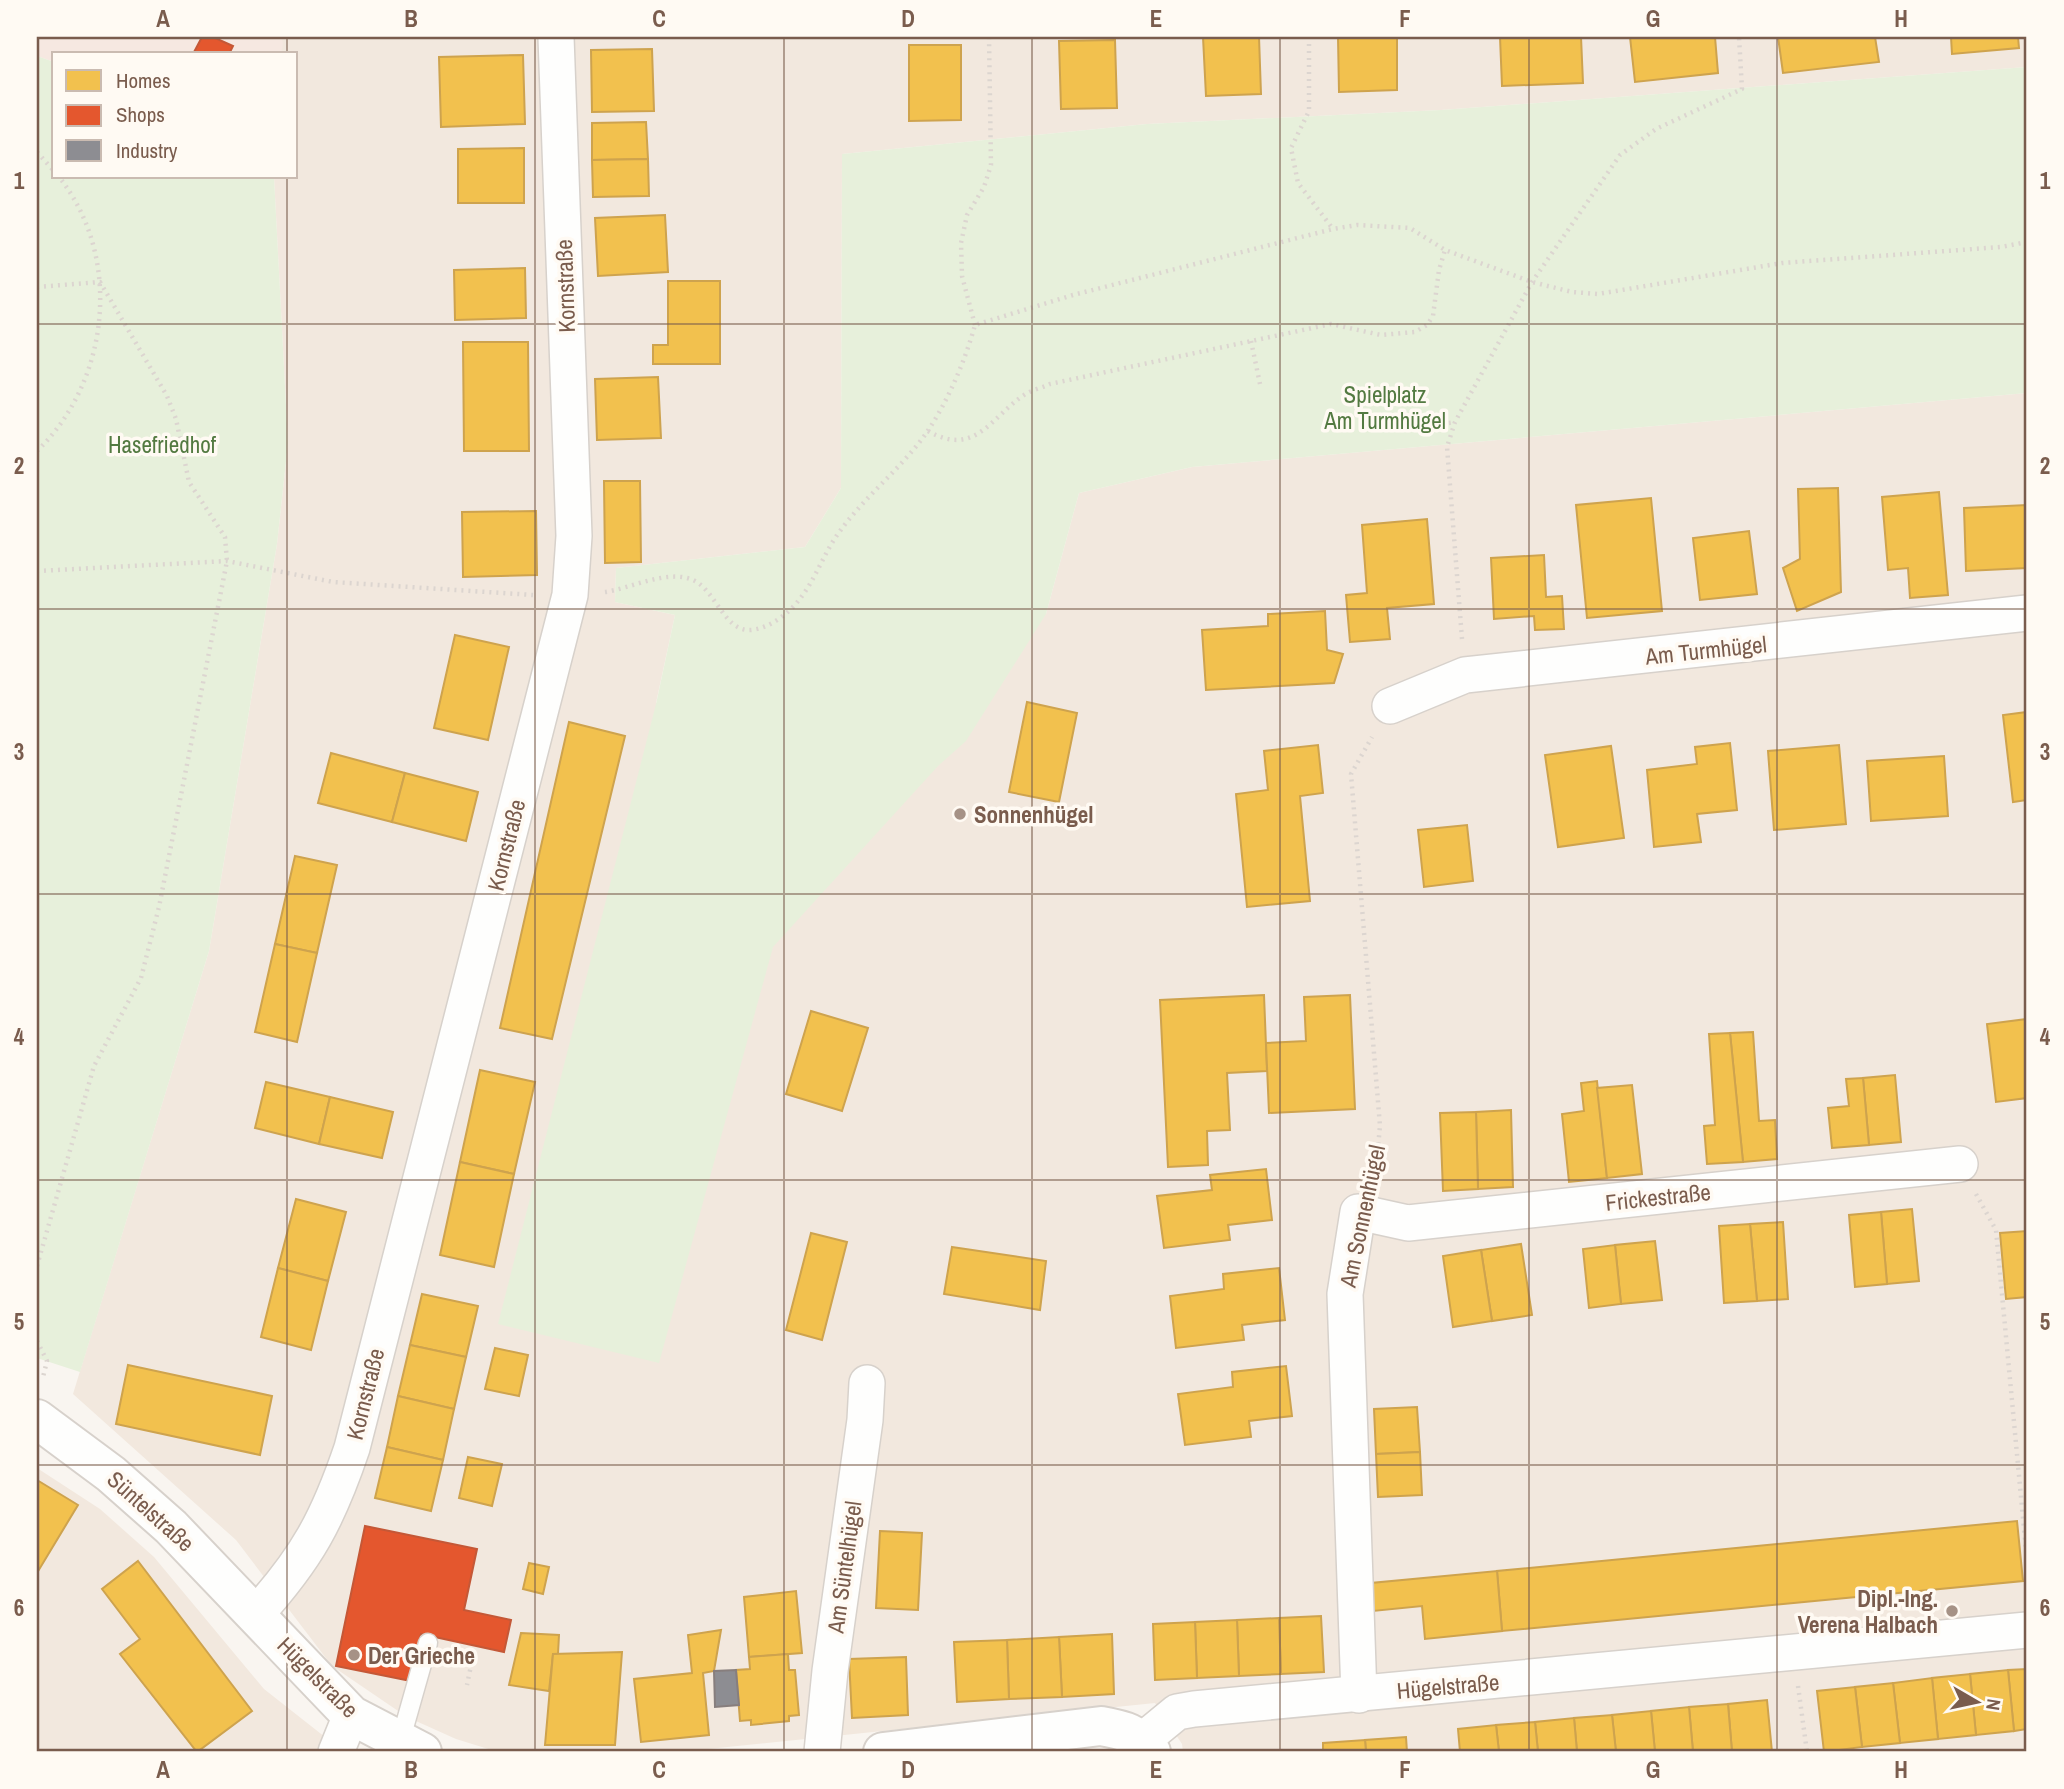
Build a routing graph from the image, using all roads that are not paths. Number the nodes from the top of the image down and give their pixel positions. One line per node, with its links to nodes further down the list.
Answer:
1 (556, 37): 8 (street, Kornstraße)
2 (2027, 613): 3 (street, Am Turmhügel)
3 (1390, 706)
4 (1959, 1164): 5 (street, Frickestraße)
5 (1358, 1212): 11 (street, Am Sonnenhügel)
6 (867, 1383): 16 (street, Am Süntelhügel)
7 (37, 1419): 8 (street, Süntelstraße)
8 (256, 1614): 12 (street, Hügelstraße)
9 (2027, 1630): 11 (street, Hügelstraße)
10 (428, 1643): 14 (lane)
11 (1359, 1695): 13 (street, Hügelstraße)
12 (351, 1715): 14 (street, Hügelstraße); 15 (street)
13 (1147, 1746): 17 (street, Hügelstraße)
14 (411, 1747)
15 (335, 1752)
16 (822, 1752)
17 (883, 1752)

